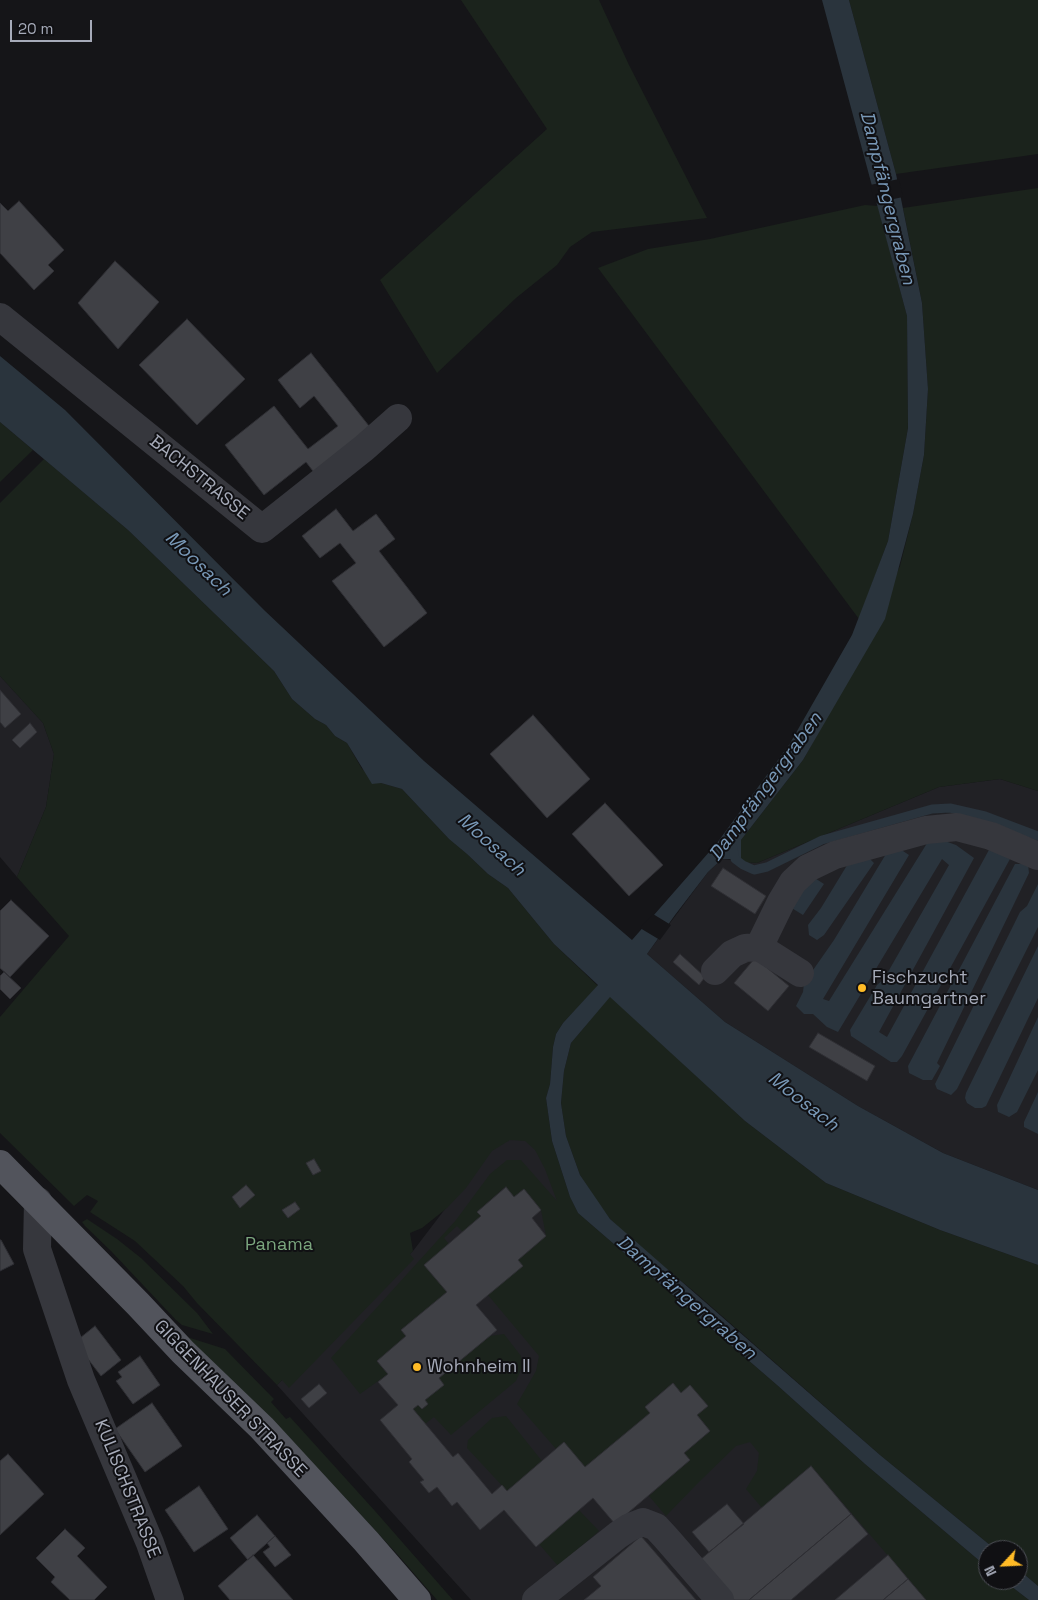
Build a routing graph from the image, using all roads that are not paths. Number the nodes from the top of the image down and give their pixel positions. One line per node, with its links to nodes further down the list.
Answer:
1 (0, 317): 2 (street, BACHSTRASSE)
2 (398, 418)
3 (1038, 856): 4 (street)
4 (759, 947): 5 (street); 6 (street)
5 (715, 971)
6 (800, 972)
7 (0, 1164): 8 (main road, GIGGENHAUSER STRASSE)
8 (38, 1201): 9 (street, KULISCHSTRASSE); 10 (main road, GIGGENHAUSER STRASSE)
9 (170, 1600)
10 (418, 1600)
11 (536, 1600): 12 (street)
12 (720, 1600)

